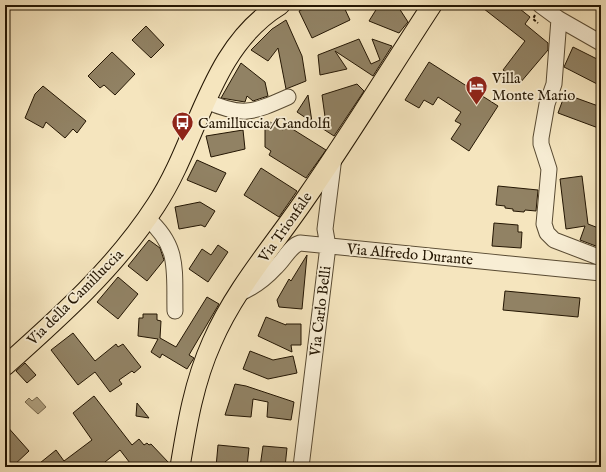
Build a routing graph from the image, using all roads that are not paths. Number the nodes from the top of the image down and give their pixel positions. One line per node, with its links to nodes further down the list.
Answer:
1 (280, 5): 7 (main road, Via della Camilluccia)
2 (432, 5): 8 (main road, Via Trionfale)
3 (540, 5): 4 (street)
4 (559, 18): 5 (street); 11 (street)
5 (601, 43)
6 (288, 97): 7 (street)
7 (206, 101): 9 (main road, Via della Camilluccia)
8 (334, 156): 10 (street, Via Carlo Belli); 13 (main road, Via Trionfale)
9 (147, 218): 14 (street); 15 (main road, Via della Camilluccia)
10 (328, 246): 12 (street, Via Alfredo Durante); 13 (street, Via Alfredo Durante); 17 (street, Via Carlo Belli)
11 (601, 258)
12 (601, 273)
13 (238, 294): 16 (main road, Via Trionfale)
14 (175, 311)
15 (9, 358)
16 (180, 467)
17 (301, 467)

